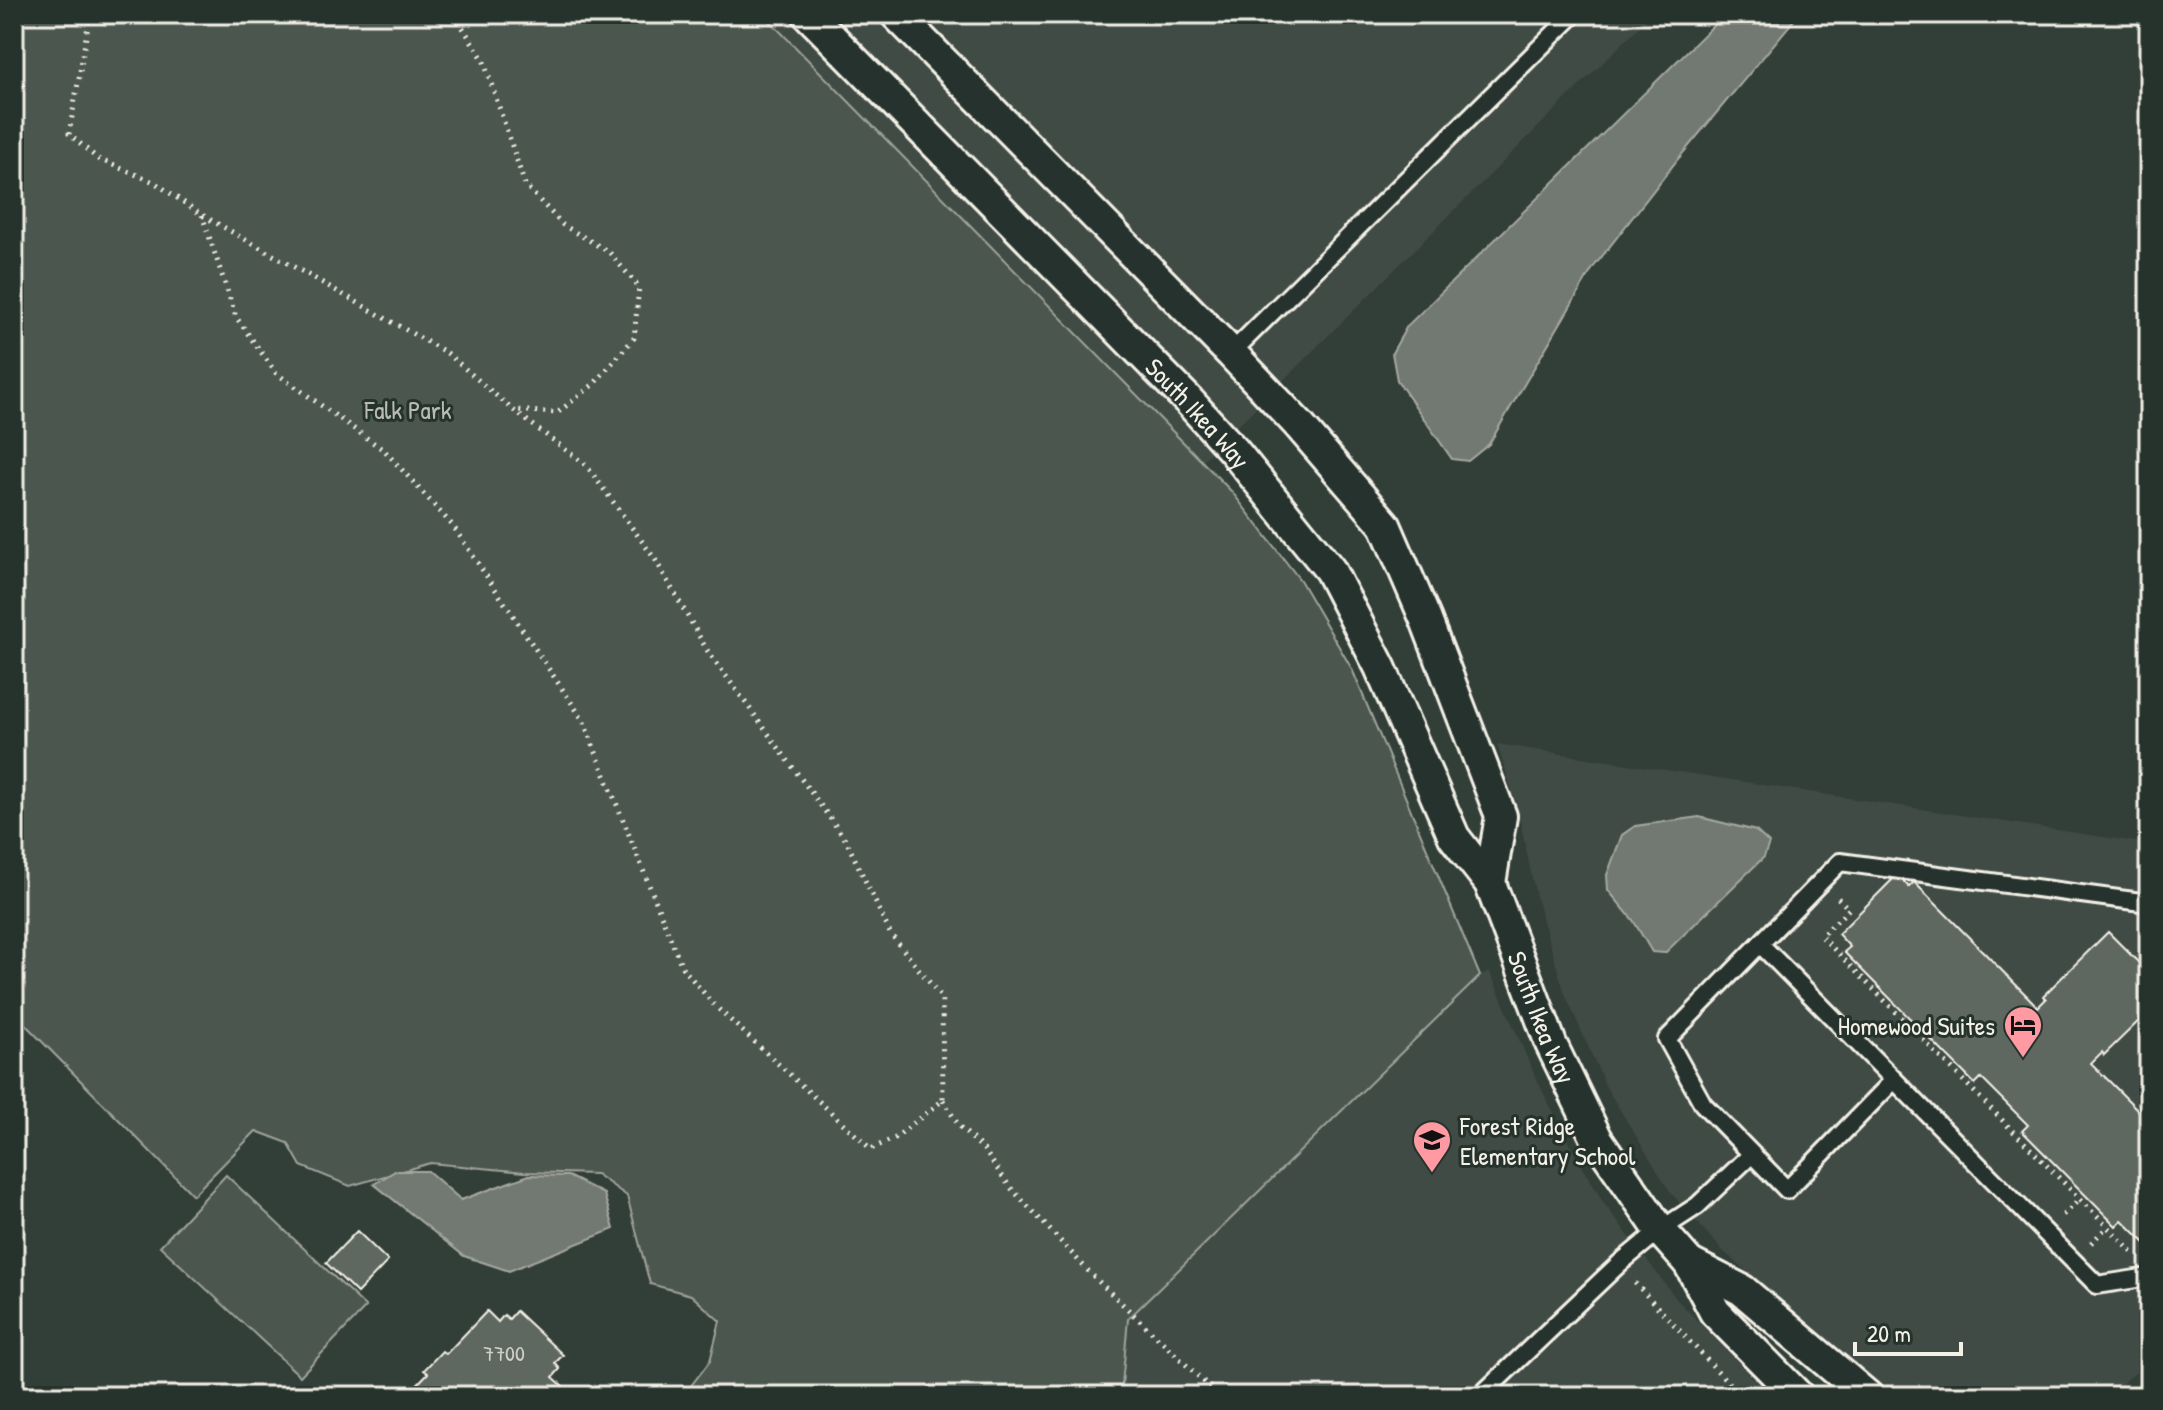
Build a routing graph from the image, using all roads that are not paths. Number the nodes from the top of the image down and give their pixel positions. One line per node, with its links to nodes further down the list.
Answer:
1 (808, 14): 5 (street, South Ikea Way)
2 (896, 14): 4 (street)
3 (1574, 14): 4 (lane)
4 (1231, 353): 5 (street)
5 (1490, 883): 10 (street, South Ikea Way)
6 (2149, 903): 7 (lane)
7 (1760, 944): 8 (lane); 9 (lane)
8 (1894, 1080): 9 (lane); 12 (lane)
9 (1751, 1155): 10 (lane)
10 (1660, 1230): 11 (street, South Ikea Way); 13 (lane)
11 (1689, 1263): 14 (street, South Ikea Way); 15 (street, South Ikea Way)
12 (2146, 1270)
13 (1480, 1396)
14 (1798, 1396)
15 (1867, 1396)

